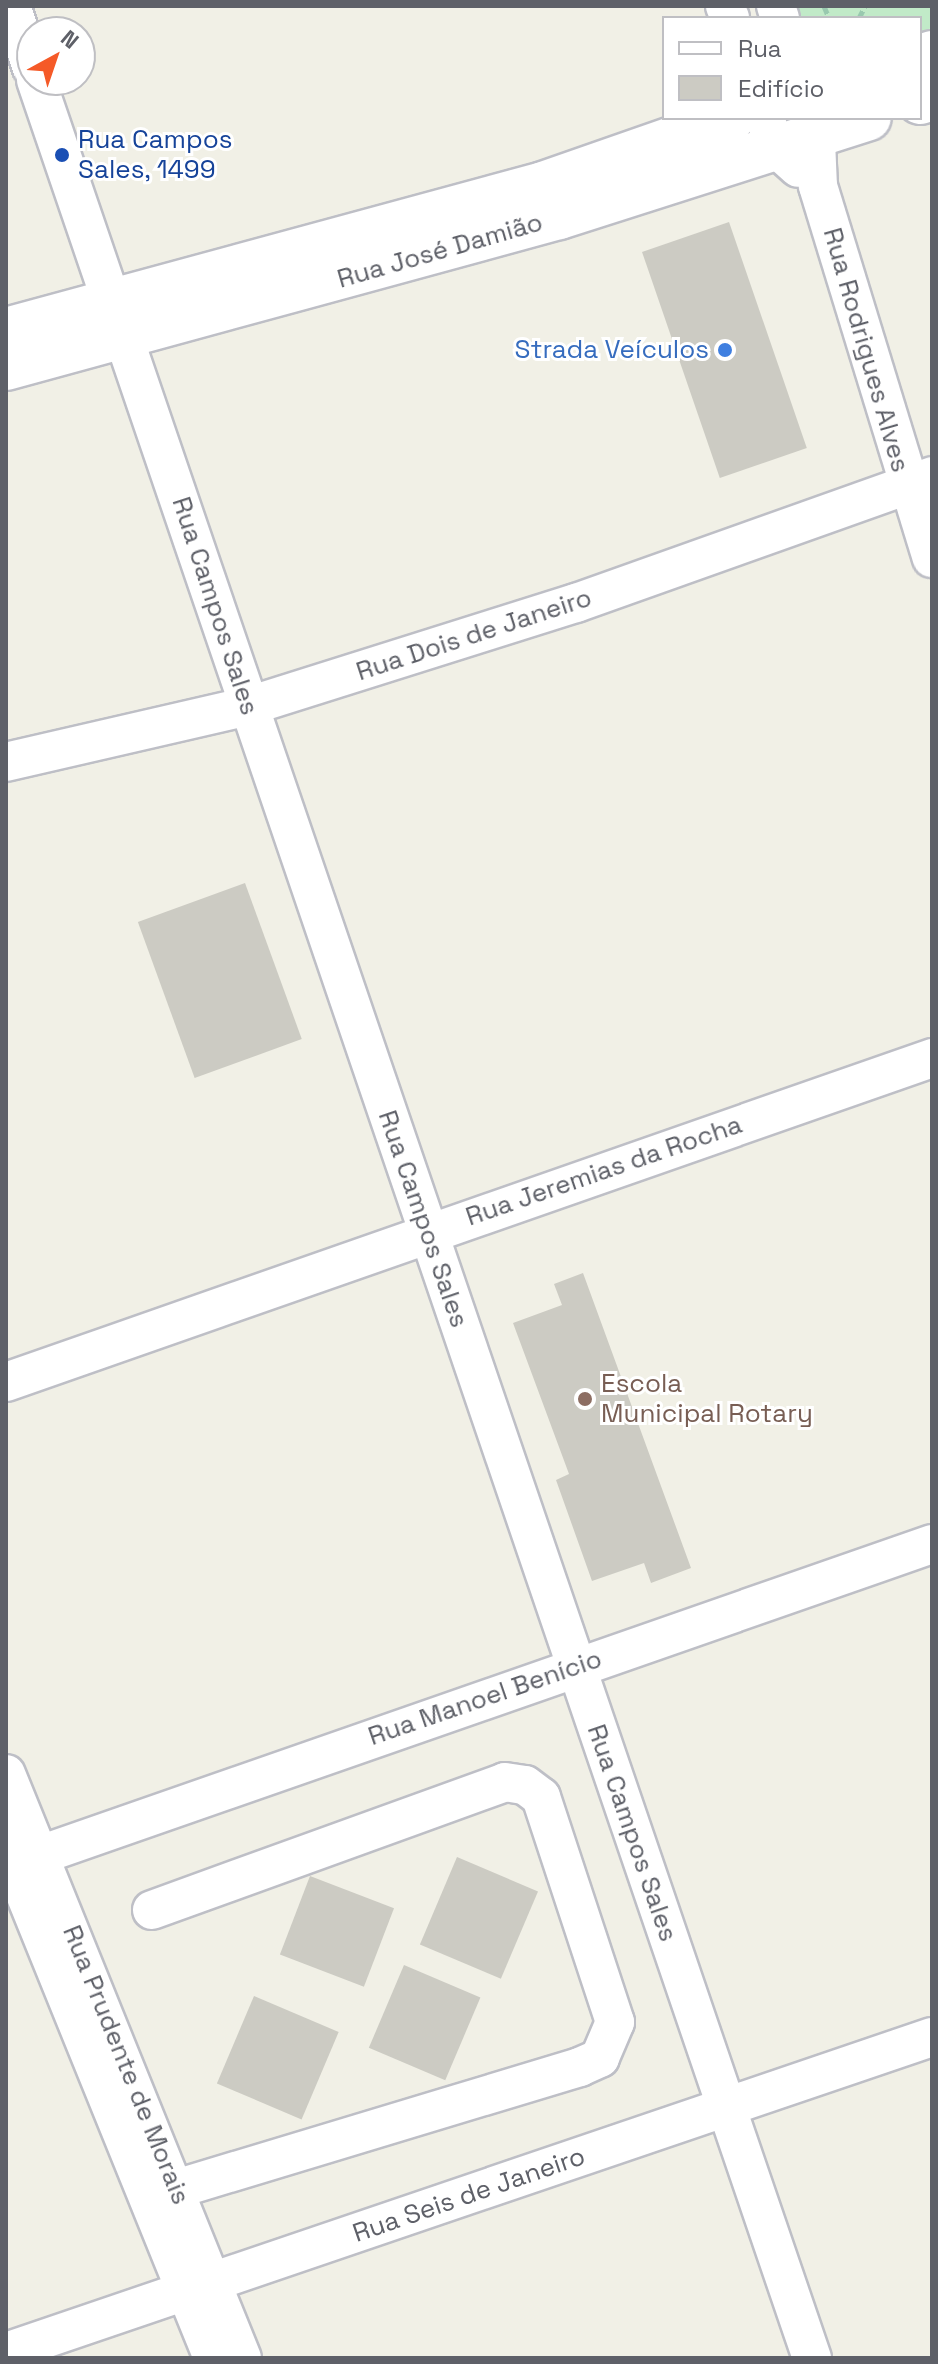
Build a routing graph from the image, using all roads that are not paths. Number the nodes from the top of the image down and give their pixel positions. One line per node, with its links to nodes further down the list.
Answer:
1 (42, 96): 7 (street, Rua Campos Sales)
2 (727, 120): 7 (street, Rua José Damião)
3 (856, 120): 4 (street, Rua José Damião)
4 (818, 126): 5 (street, Rua José Damião); 6 (street, Rua Rodrigues Alves)
5 (770, 133): 6 (street); 7 (street, Rua José Damião)
6 (818, 186): 10 (street, Rua Rodrigues Alves)
7 (121, 323): 8 (street, Rua José Damião); 9 (street, Rua José Damião); 12 (street, Rua Campos Sales)
8 (6, 330)
9 (6, 368)
10 (919, 481): 11 (street, Rua Rodrigues Alves); 12 (street, Rua Dois de Janeiro)
11 (932, 558)
12 (249, 706): 13 (street, Rua Dois de Janeiro); 15 (street, Rua Campos Sales)
13 (6, 762)
14 (932, 1058): 15 (street, Rua Jeremias da Rocha)
15 (428, 1232): 16 (street, Rua Jeremias da Rocha); 18 (street, Rua Campos Sales)
16 (6, 1382)
17 (932, 1544): 18 (street, Rua Manoel Benício)
18 (575, 1666): 20 (street, Rua Manoel Benício); 23 (street, Rua Campos Sales)
19 (6, 1774): 20 (street, Rua Prudente de Morais)
20 (23, 1851): 24 (street, Rua Prudente de Morais); 25 (street, Rua Prudente de Morais)
21 (152, 1910): 24 (street)
22 (932, 2037): 23 (street, Rua Seis de Janeiro)
23 (725, 2106): 25 (street, Rua Seis de Janeiro); 29 (street, Rua Campos Sales)
24 (176, 2189): 25 (street, Rua Prudente de Morais)
25 (201, 2288): 26 (street, Rua Seis de Janeiro); 27 (street, Rua Prudente de Morais); 28 (street, Rua Prudente de Morais)
26 (6, 2352)
27 (213, 2358)
28 (242, 2358)
29 (812, 2358)

